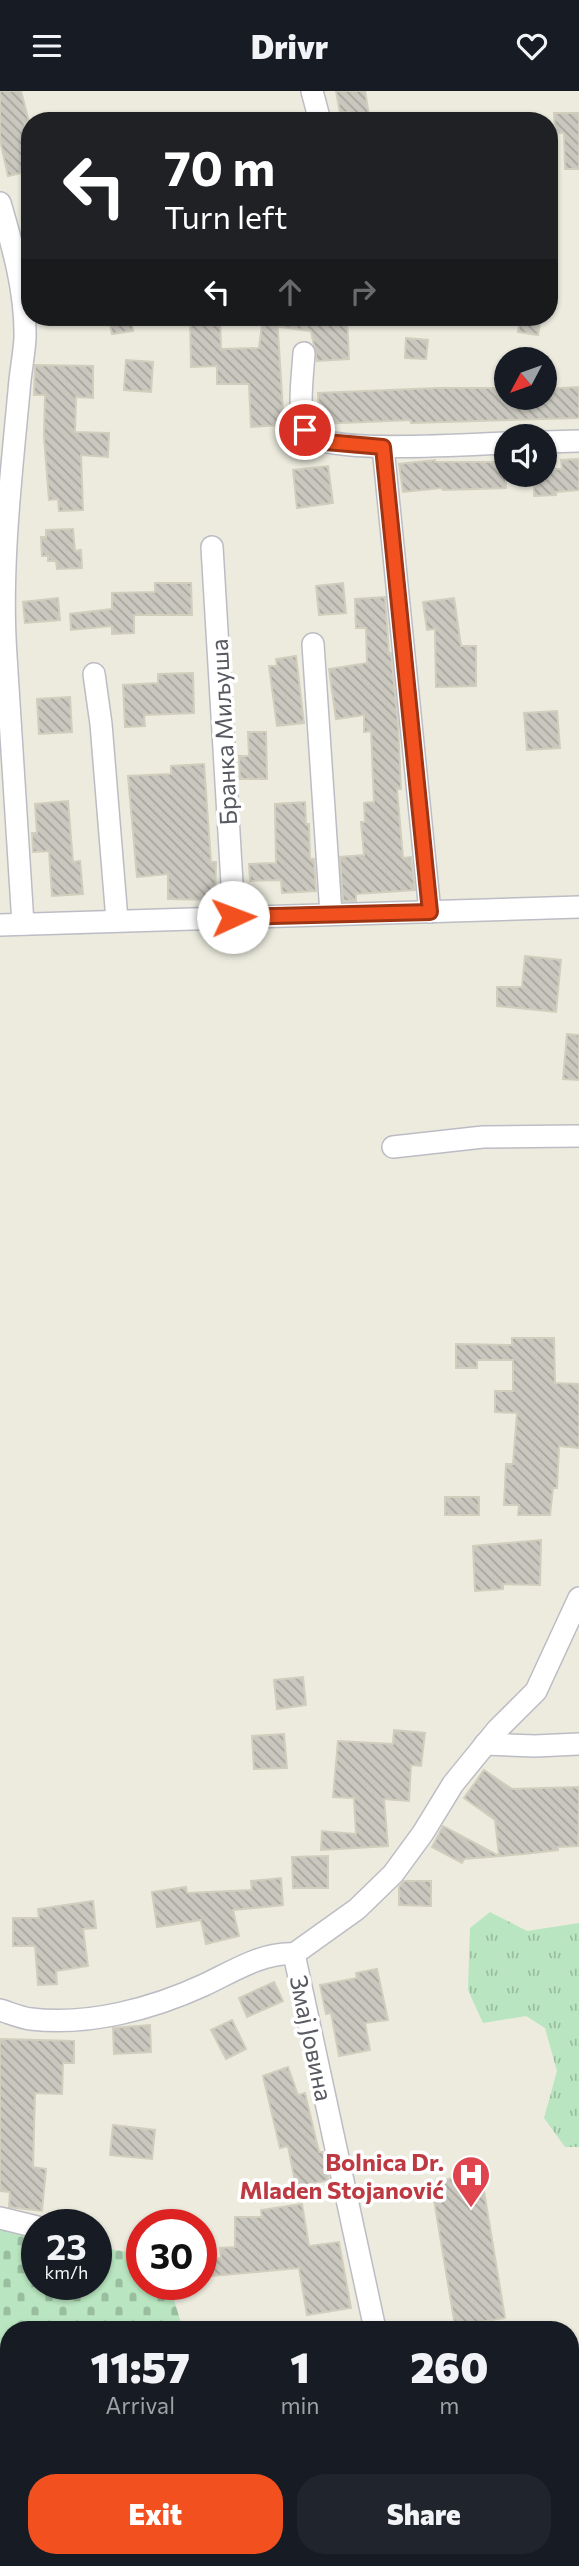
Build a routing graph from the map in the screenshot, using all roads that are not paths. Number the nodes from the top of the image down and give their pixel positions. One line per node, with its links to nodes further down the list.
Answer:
1 (312, 91): 2 (street)
2 (318, 112)
3 (0, 203): 4 (street)
4 (21, 287)
5 (24, 326): 19 (street)
6 (304, 353): 10 (street)
7 (579, 441): 8 (street)
8 (557, 442)
9 (494, 443): 10 (street)
10 (383, 447): 15 (street)
11 (212, 547): 17 (street, Бранка Миљуша)
12 (313, 644): 16 (street)
13 (94, 674): 18 (street)
14 (579, 907): 15 (street)
15 (430, 912): 16 (street)
16 (331, 914): 17 (street)
17 (233, 917): 18 (street)
18 (117, 920): 19 (street)
19 (23, 924): 20 (street)
20 (0, 925)
21 (579, 1136): 22 (street)
22 (393, 1147)
23 (579, 1598): 24 (street, Змај Јовина)
24 (485, 1744): 25 (street); 26 (street, Змај Јовина)
25 (579, 1744)
26 (294, 1954): 27 (street); 30 (street, Змај Јовина)
27 (0, 2010)
28 (0, 2218): 29 (street)
29 (21, 2223)
30 (373, 2321)

